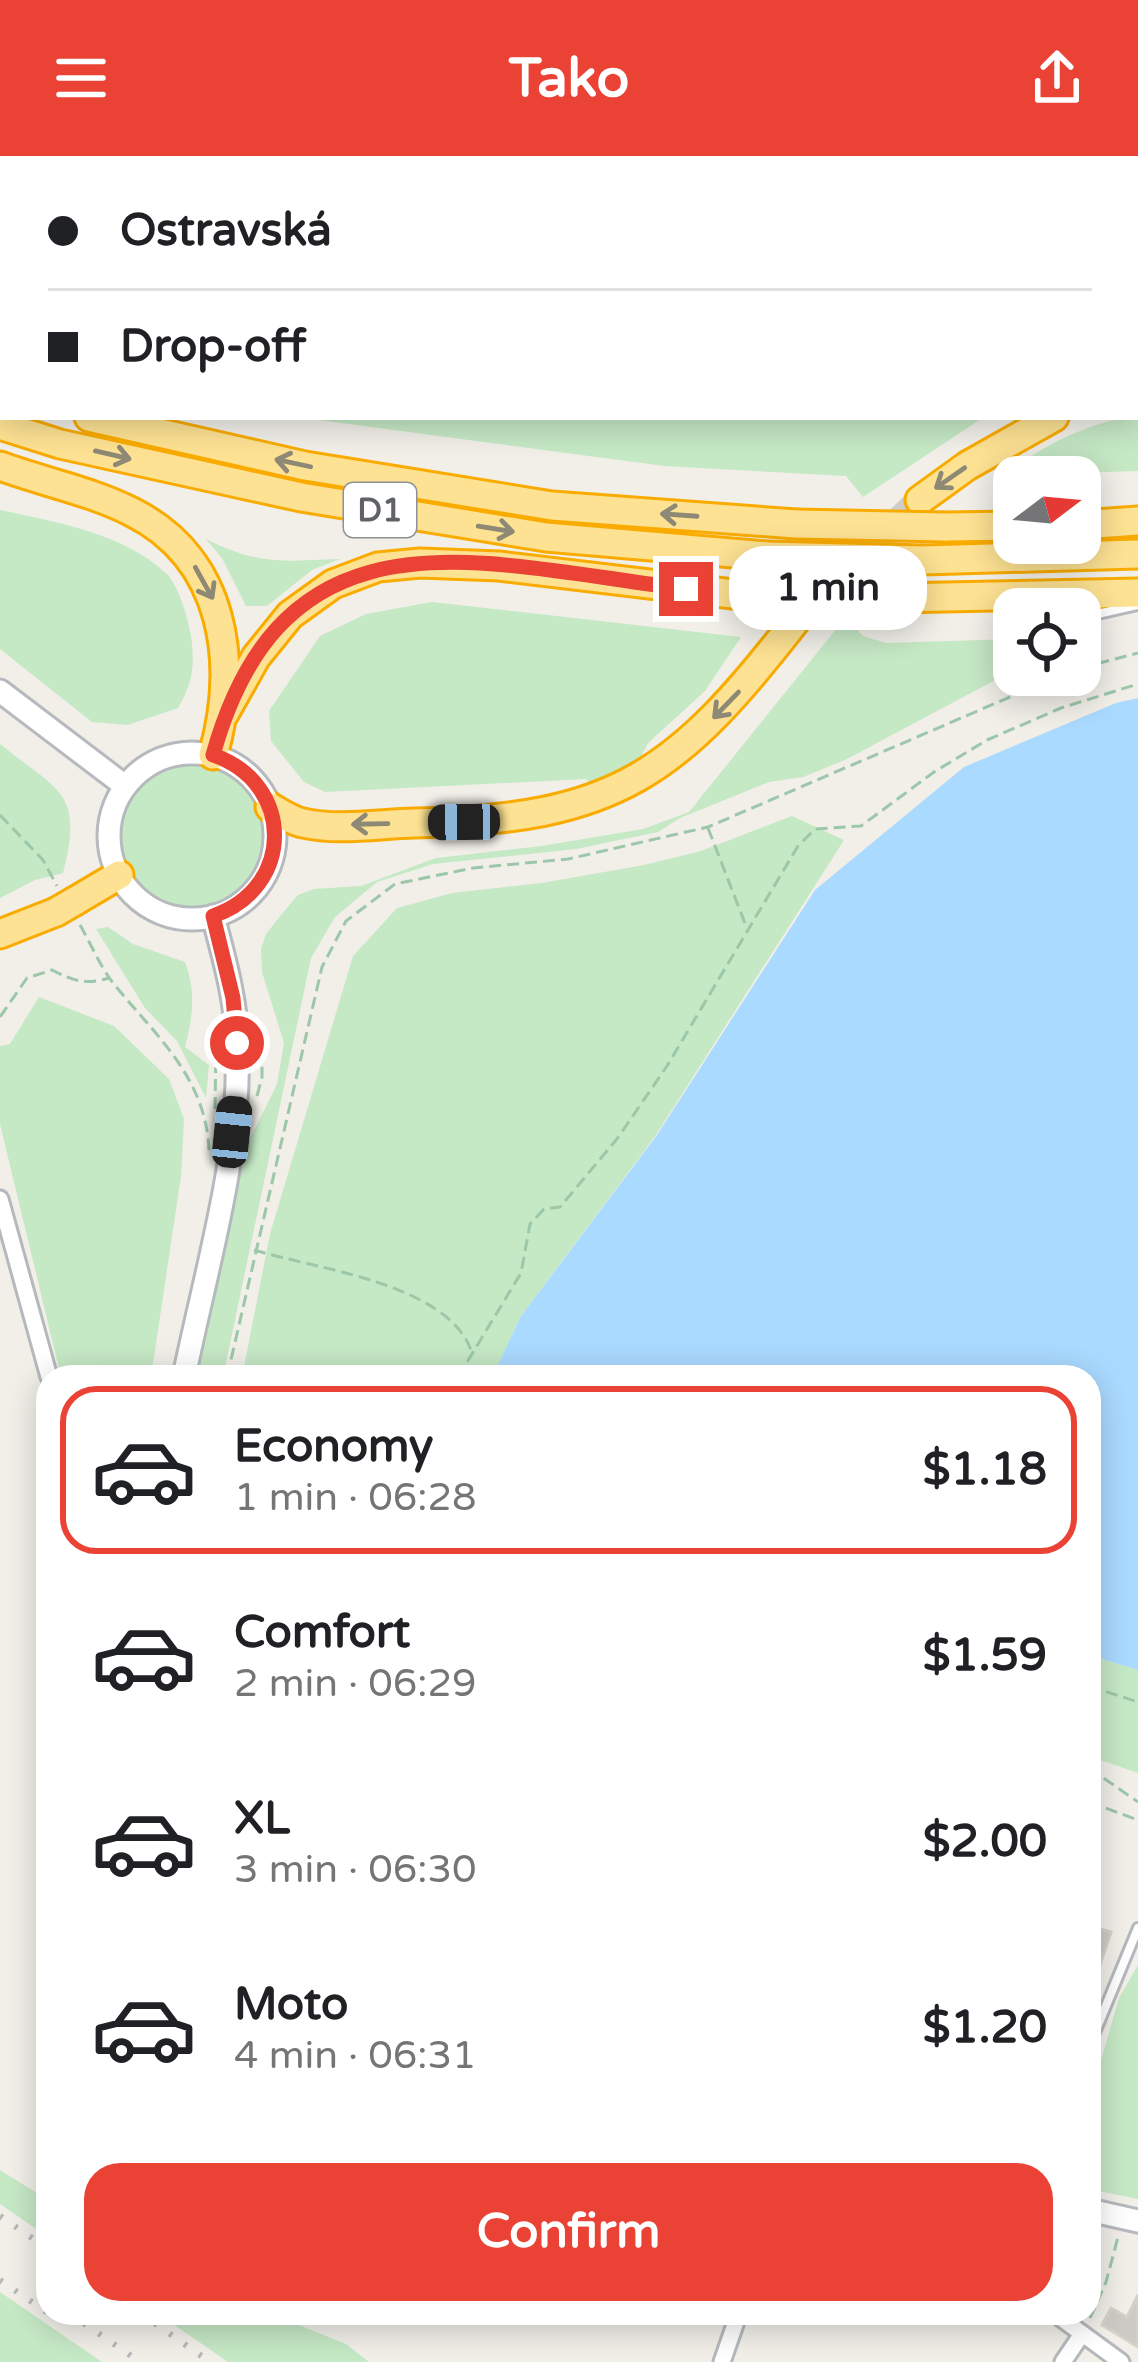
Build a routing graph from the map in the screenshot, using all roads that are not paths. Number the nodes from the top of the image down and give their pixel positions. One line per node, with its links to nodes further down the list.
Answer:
1 (102, 420): 8 (highway, D1, one-way to 1, bridge)
2 (1049, 420): 5 (highway, one-way to 5)
3 (0, 425): 9 (highway, D1, one-way to 9, bridge)
4 (0, 466): 15 (highway, one-way to 15)
5 (920, 500)
6 (1138, 521): 7 (highway)
7 (1101, 524)
8 (993, 526)
9 (1138, 554)
10 (1138, 593): 15 (highway, bridge)
11 (1138, 605): 12 (lane)
12 (1101, 613)
13 (800, 615): 18 (highway, one-way to 18)
14 (0, 691): 17 (main road)
15 (224, 713): 16 (highway)
16 (213, 755): 17 (main road); 18 (main road)
17 (125, 786): 19 (main road)
18 (270, 807): 20 (main road)
19 (119, 875): 20 (main road); 21 (highway)
20 (213, 916): 24 (main road)
21 (0, 934)
22 (0, 1199): 23 (street)
23 (47, 1365)
24 (187, 1365)
25 (1138, 1928): 26 (lane)
26 (1101, 2018)
27 (735, 2325): 30 (street)
28 (1069, 2325): 29 (street)
29 (1082, 2335): 31 (street); 32 (street)
30 (722, 2362)
31 (1063, 2362)
32 (1121, 2362)

